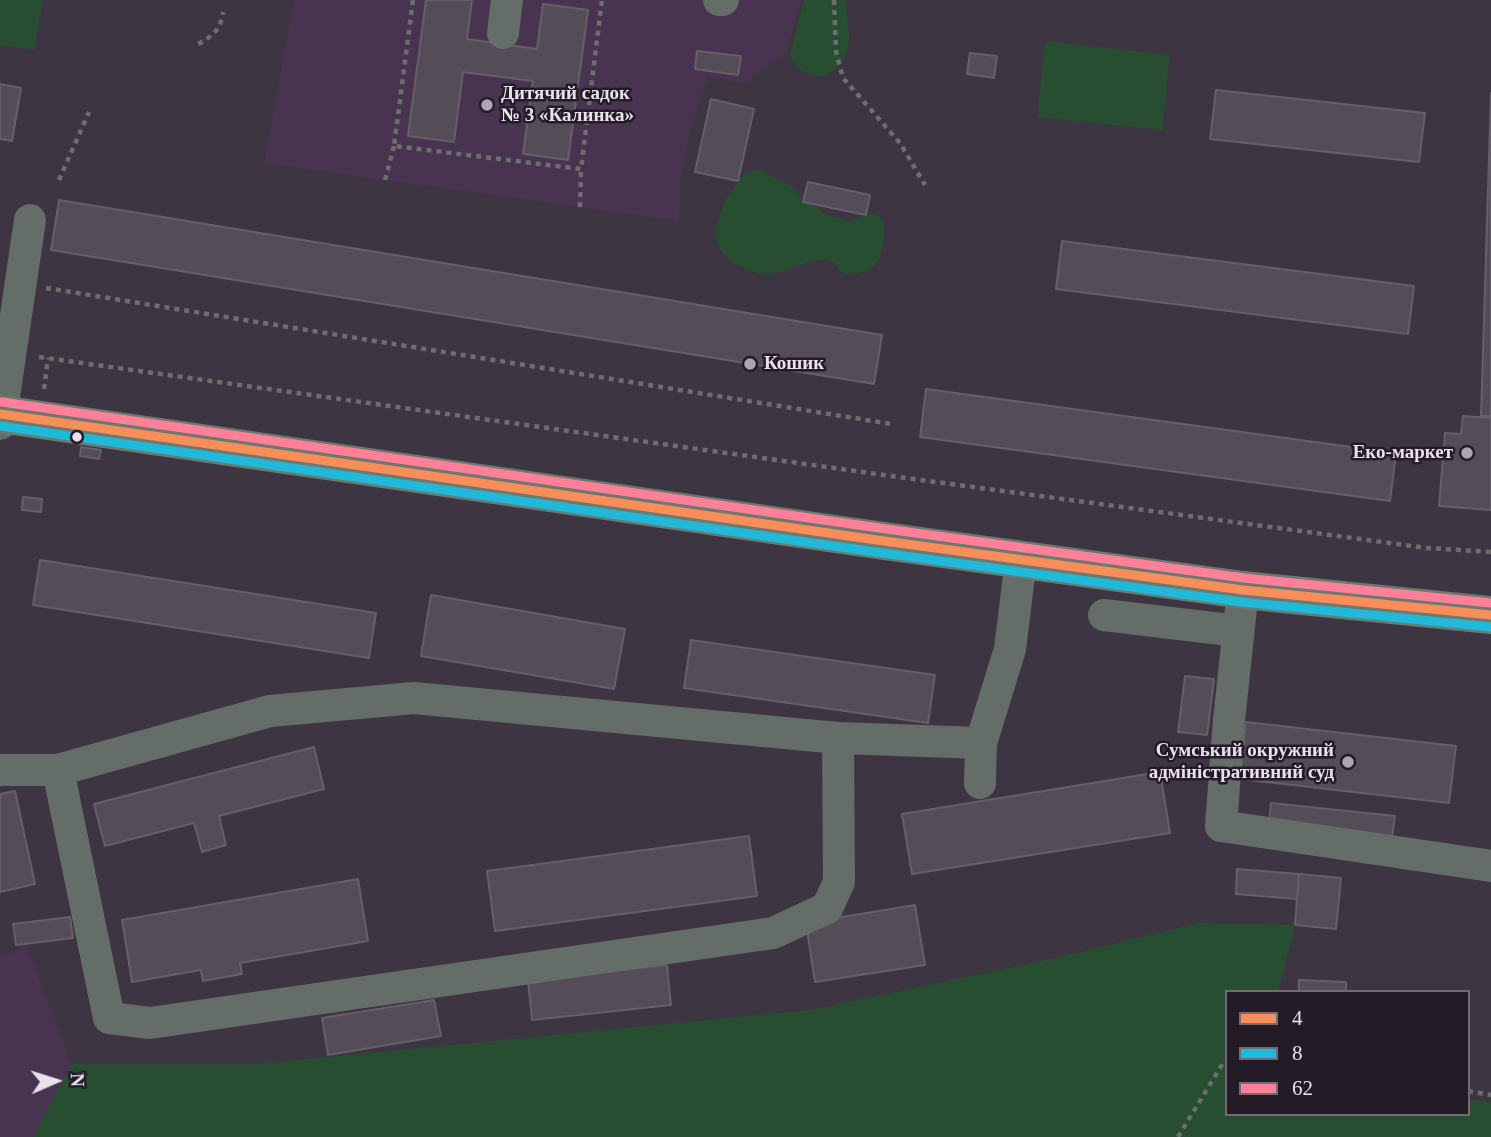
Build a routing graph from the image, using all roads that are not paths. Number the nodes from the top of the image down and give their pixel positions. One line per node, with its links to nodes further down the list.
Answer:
1 (507, 0): 2 (lane)
2 (502, 33)
3 (30, 220): 4 (lane)
4 (0, 417): 5 (main road)
5 (1021, 560): 6 (main road); 11 (lane)
6 (1243, 590): 8 (main road); 9 (lane)
7 (1104, 615): 9 (lane)
8 (1491, 615)
9 (1238, 631): 15 (lane)
10 (838, 738): 11 (lane); 13 (lane); 13 (lane)
11 (981, 743): 14 (lane)
12 (0, 770): 13 (lane)
13 (58, 770)
14 (980, 783)
15 (1491, 866)

